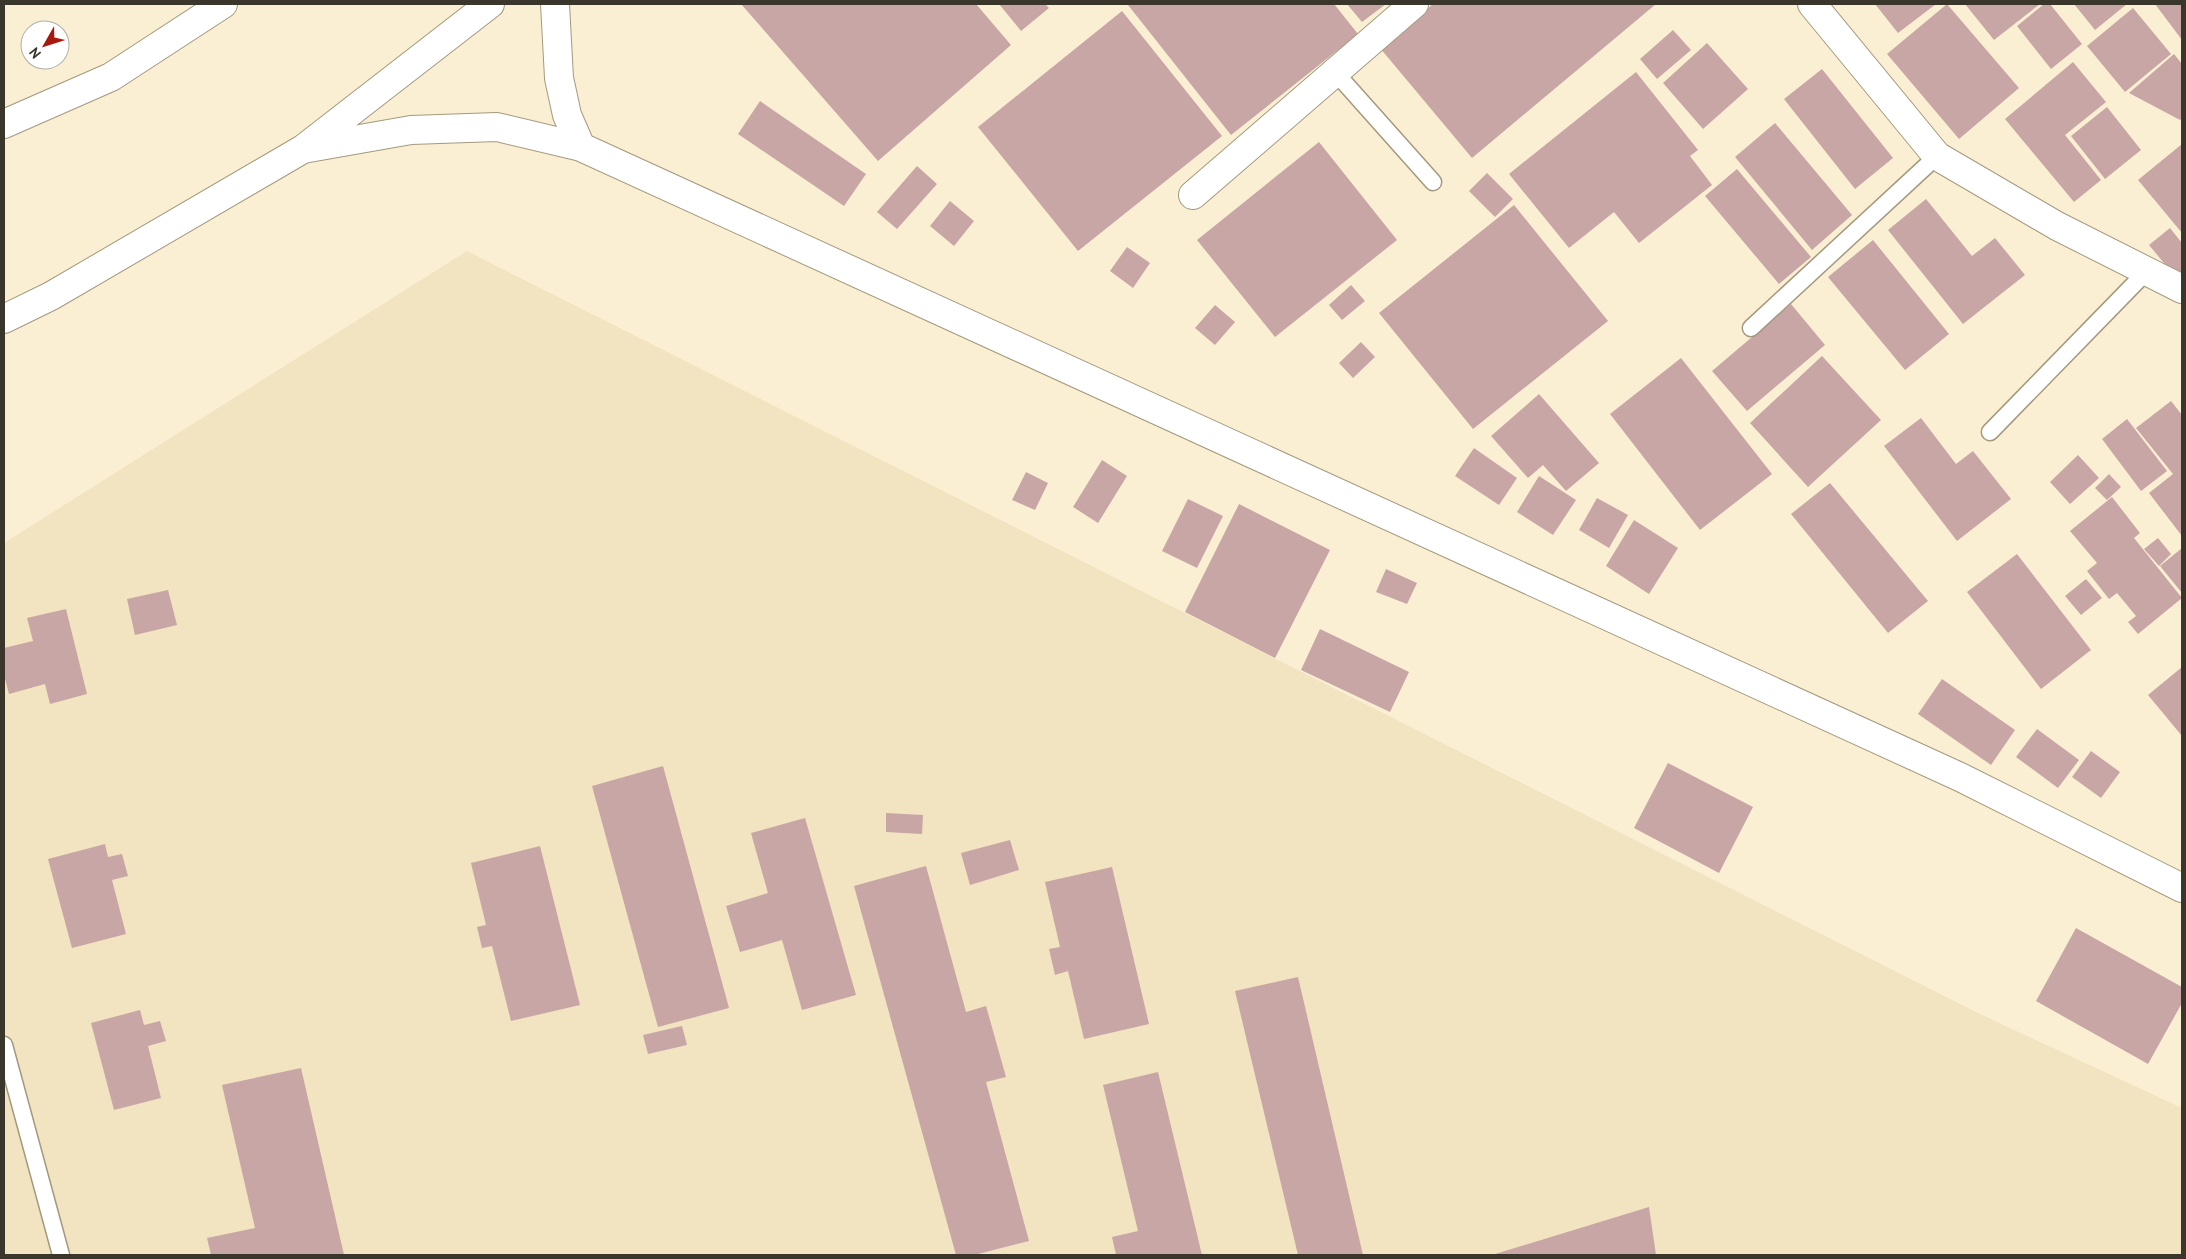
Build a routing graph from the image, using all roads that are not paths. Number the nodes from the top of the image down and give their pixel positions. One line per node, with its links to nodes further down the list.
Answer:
1 (223, 4): 7 (main road)
2 (490, 4): 8 (main road)
3 (555, 4): 9 (main road)
4 (1414, 4): 6 (main road)
5 (1812, 4): 10 (main road)
6 (1335, 72): 11 (lane); 12 (main road)
7 (4, 124)
8 (303, 148): 9 (main road); 15 (main road)
9 (581, 148): 18 (main road)
10 (1938, 156): 13 (main road); 16 (lane)
11 (1433, 182)
12 (1193, 195)
13 (2147, 271): 14 (main road); 17 (lane)
14 (2182, 289)
15 (4, 319)
16 (1751, 328)
17 (1990, 432)
18 (2182, 888)
19 (4, 1045): 20 (lane)
20 (61, 1255)

